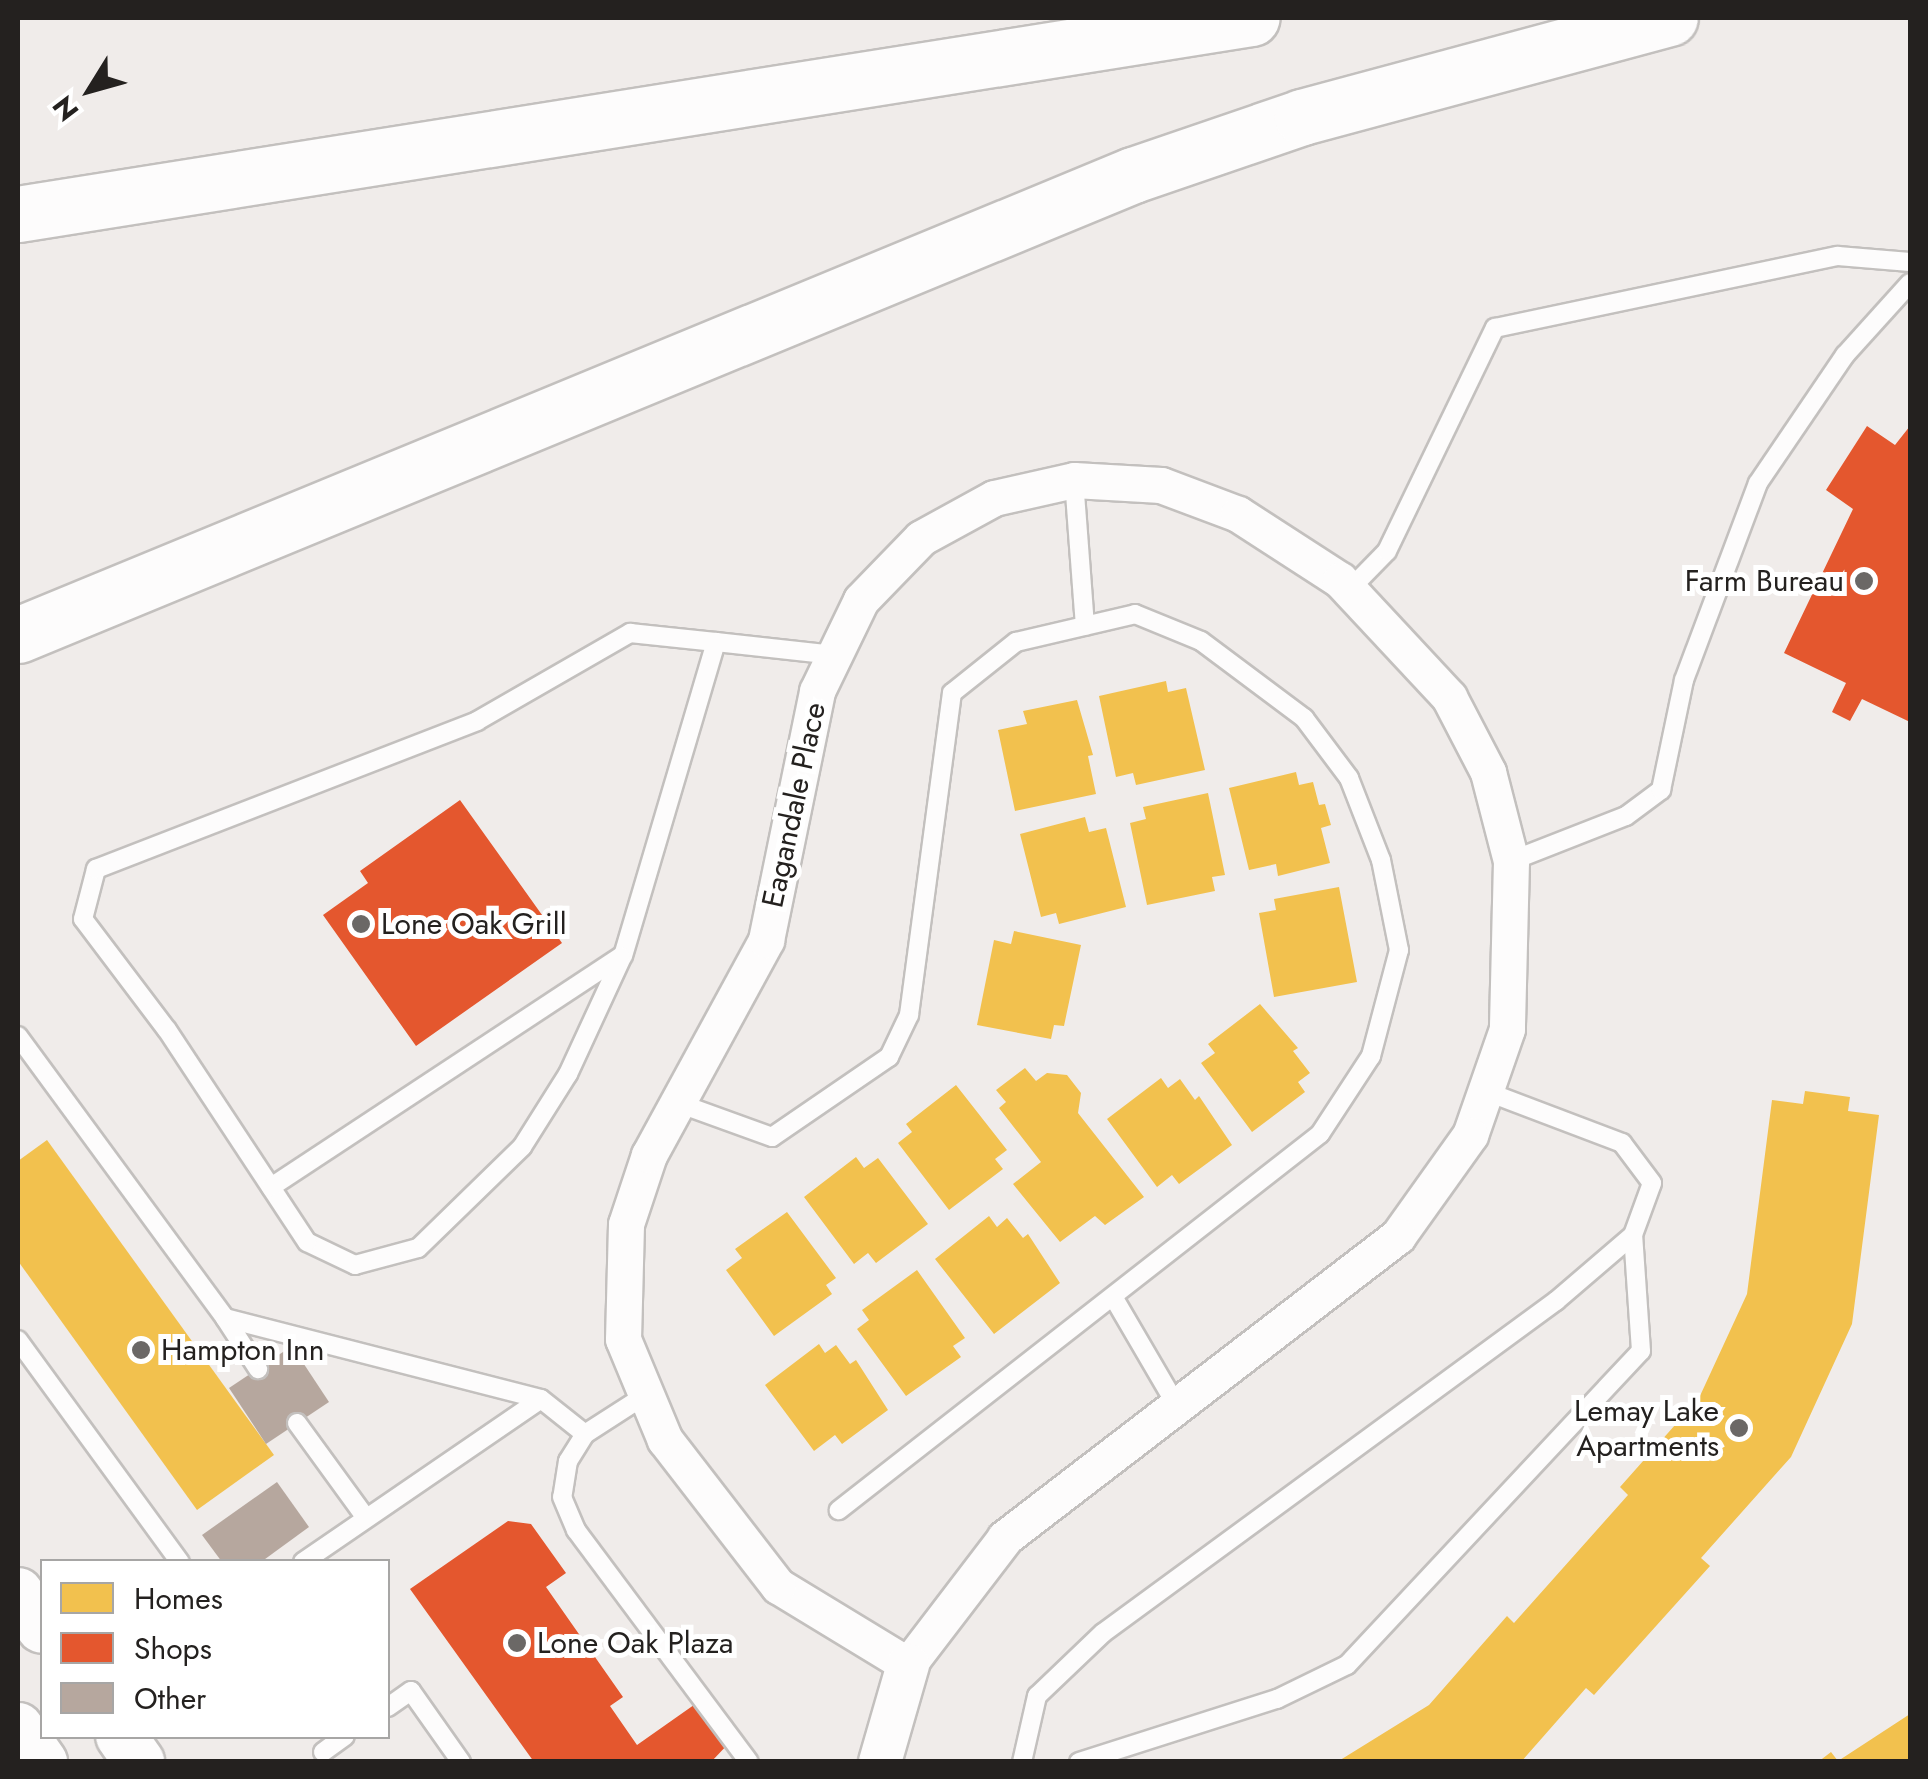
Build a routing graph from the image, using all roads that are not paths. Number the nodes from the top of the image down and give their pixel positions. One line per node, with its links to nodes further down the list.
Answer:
1 (1252, 18): 3 (highway)
2 (1670, 18): 9 (highway)
3 (18, 214)
4 (1910, 262): 7 (lane)
5 (1910, 283): 12 (lane)
6 (1074, 480): 7 (street, Eagandale Place); 8 (lane); 11 (street, Eagandale Place)
7 (1349, 590): 12 (street, Eagandale Place)
8 (1085, 626): 16 (lane); 19 (lane)
9 (18, 635)
10 (716, 642): 11 (lane); 13 (lane); 17 (lane)
11 (834, 655): 16 (street, Eagandale Place)
12 (1511, 861): 15 (street, Eagandale Place)
13 (623, 955): 17 (lane); 17 (lane)
14 (18, 1036): 20 (lane)
15 (1485, 1091): 18 (lane); 25 (street, Eagandale Place)
16 (678, 1102): 23 (street, Eagandale Place)
17 (271, 1187)
18 (1633, 1235): 45 (lane); 46 (lane)
19 (1114, 1300): 25 (lane); 28 (lane)
20 (225, 1318): 22 (lane); 24 (lane)
21 (18, 1340): 30 (lane)
22 (258, 1369)
23 (644, 1396): 27 (lane); 34 (street, Eagandale Place)
24 (541, 1399): 27 (lane); 29 (lane)
25 (1177, 1406): 34 (street, Eagandale Place)
26 (297, 1423): 29 (lane)
27 (586, 1434): 43 (lane)
28 (839, 1510)
29 (366, 1518): 31 (lane)
30 (178, 1559)
31 (307, 1559)
32 (18, 1593): 33 (main road)
33 (40, 1625)
34 (908, 1665): 44 (street, Eagandale Place)
35 (390, 1706): 42 (lane)
36 (18, 1728): 40 (main road)
37 (122, 1739): 41 (main road)
38 (341, 1739): 39 (lane)
39 (323, 1752)
40 (42, 1762)
41 (138, 1762)
42 (461, 1762)
43 (749, 1762)
44 (880, 1762)
45 (1022, 1762)
46 (1080, 1762)

